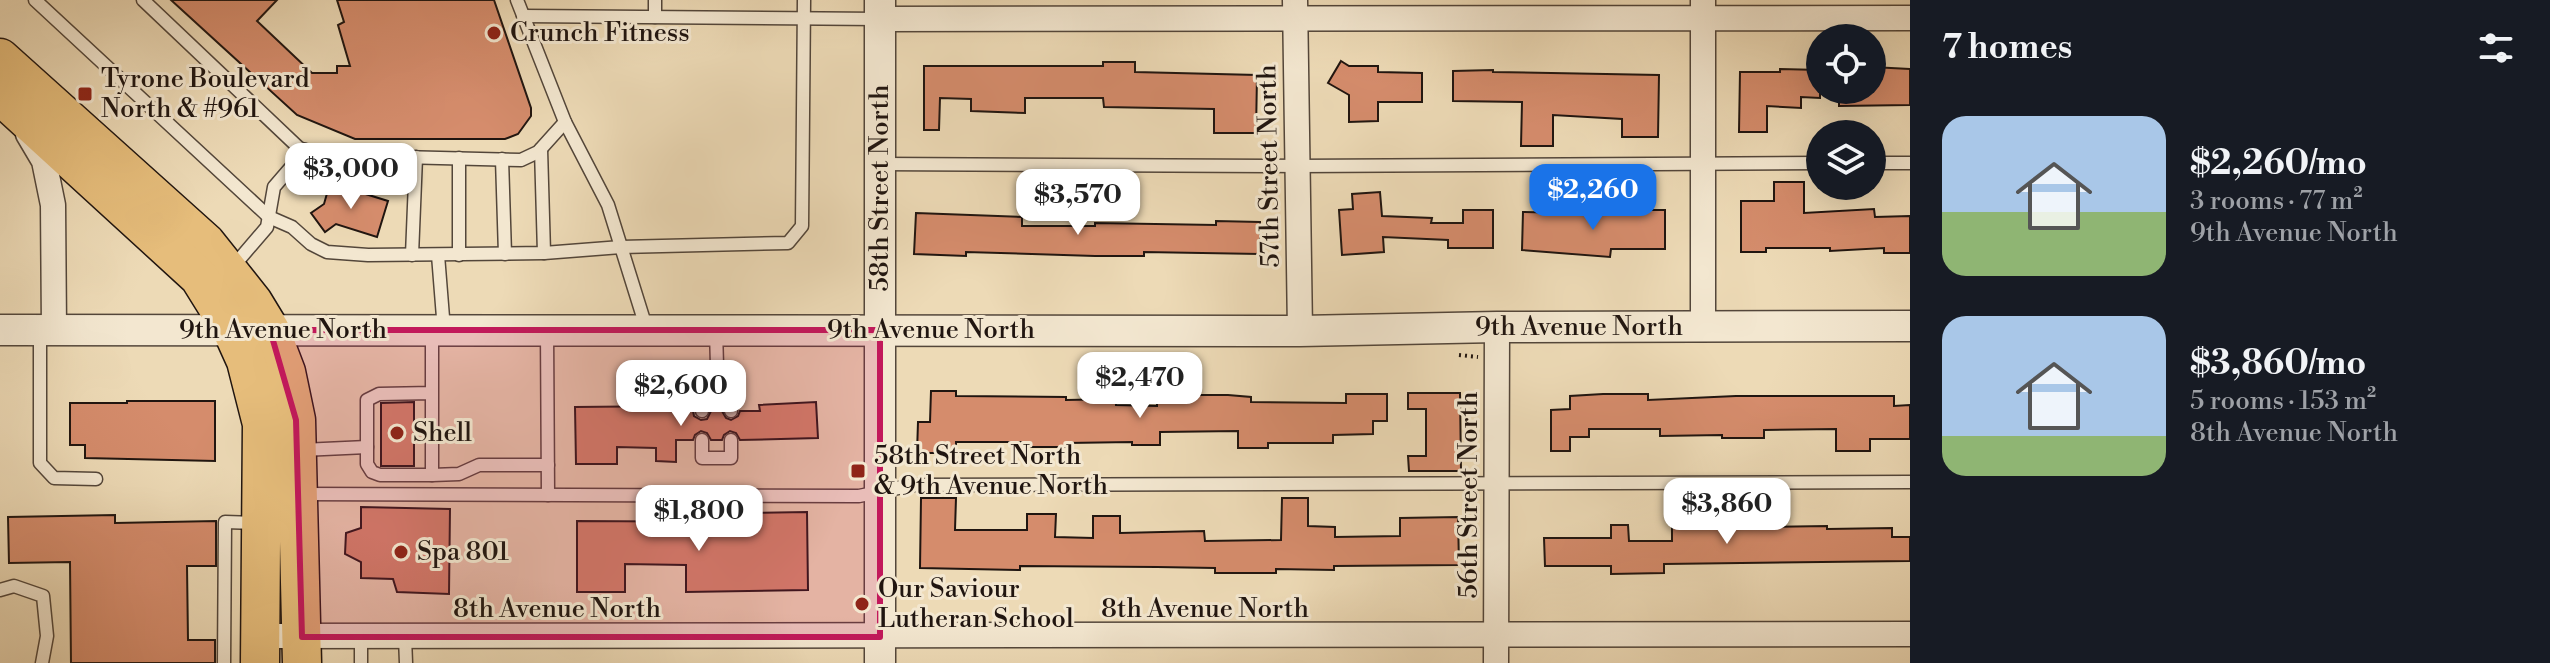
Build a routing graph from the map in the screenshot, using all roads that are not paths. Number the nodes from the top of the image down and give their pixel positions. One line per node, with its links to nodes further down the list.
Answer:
1 (35, 0): 28 (lane)
2 (143, 0): 18 (lane)
3 (517, 0): 10 (lane)
4 (655, 0): 11 (lane)
5 (804, 0): 12 (lane)
6 (1802, 9): 9 (street); 13 (street)
7 (880, 10): 8 (street); 12 (lane); 26 (street, 58th Street North)
8 (1295, 10): 9 (street); 27 (street, 57th Street North)
9 (1703, 10): 22 (street)
10 (523, 16): 11 (lane); 16 (lane)
11 (655, 17): 12 (lane)
12 (805, 18): 29 (lane)
13 (1910, 18)
14 (0, 58): 35 (main road)
15 (8, 103): 39 (street); 41 (main road)
16 (565, 122): 17 (lane); 29 (lane)
17 (541, 149): 21 (lane); 30 (lane)
18 (306, 150): 19 (lane); 28 (lane)
19 (416, 157): 20 (lane); 32 (lane)
20 (459, 158): 21 (lane); 34 (lane)
21 (502, 159): 31 (lane)
22 (1703, 163): 23 (lane); 27 (lane); 38 (street)
23 (1806, 163)
24 (1886, 163): 25 (lane)
25 (1910, 163)
26 (880, 164): 27 (lane); 47 (street, 58th Street North)
27 (1297, 166): 48 (street, 57th Street North)
28 (269, 217): 32 (lane); 35 (lane)
29 (621, 247): 30 (lane); 45 (lane)
30 (544, 253): 31 (lane)
31 (505, 254): 34 (lane)
32 (412, 255): 33 (lane)
33 (438, 255): 34 (lane); 43 (lane)
34 (459, 255)
35 (229, 272): 42 (main road)
36 (1910, 326): 38 (street, 9th Avenue North)
37 (1497, 327): 38 (street, 9th Avenue North); 48 (street, 9th Avenue North); 61 (street, 56th Street North)
38 (1703, 327)
39 (47, 329): 40 (street, 9th Avenue North); 41 (street, 9th Avenue North); 59 (lane)
40 (0, 330)
41 (232, 330): 42 (street, 9th Avenue North); 65 (main road)
42 (270, 330): 43 (street, 9th Avenue North); 56 (main road)
43 (438, 330): 44 (street, 9th Avenue North); 50 (lane)
44 (547, 330): 45 (street, 9th Avenue North); 57 (lane)
45 (647, 330): 46 (street, 9th Avenue North)
46 (716, 330): 47 (street, 9th Avenue North); 49 (lane)
47 (880, 330): 48 (street, 9th Avenue North); 62 (street, 58th Street North)
48 (1300, 331)
49 (717, 366): 51 (lane); 52 (lane)
50 (432, 393): 55 (lane); 58 (lane)
51 (702, 411)
52 (731, 411)
53 (702, 440): 54 (lane)
54 (731, 440)
55 (367, 447): 56 (lane); 58 (lane)
56 (297, 451): 63 (main road)
57 (548, 465): 58 (lane); 64 (lane)
58 (432, 475)
59 (96, 479)
60 (1910, 482): 61 (lane)
61 (1497, 483): 62 (lane); 68 (street, 56th Street North)
62 (880, 491): 64 (lane); 73 (street, 58th Street North)
63 (299, 494): 64 (lane); 72 (main road)
64 (548, 495)
65 (262, 523): 71 (main road); 75 (lane)
66 (0, 590): 74 (lane)
67 (1910, 634): 68 (street, 8th Avenue North)
68 (1496, 636): 73 (street, 8th Avenue North); 78 (street, 56th Street North)
69 (361, 637): 70 (street, 8th Avenue North); 72 (street, 8th Avenue North); 76 (lane)
70 (405, 637): 73 (street, 8th Avenue North); 77 (lane)
71 (260, 650): 72 (street, 8th Avenue North)
72 (302, 650)
73 (880, 650)
74 (42, 663)
75 (224, 663)
76 (361, 663)
77 (406, 663)
78 (1496, 663)

